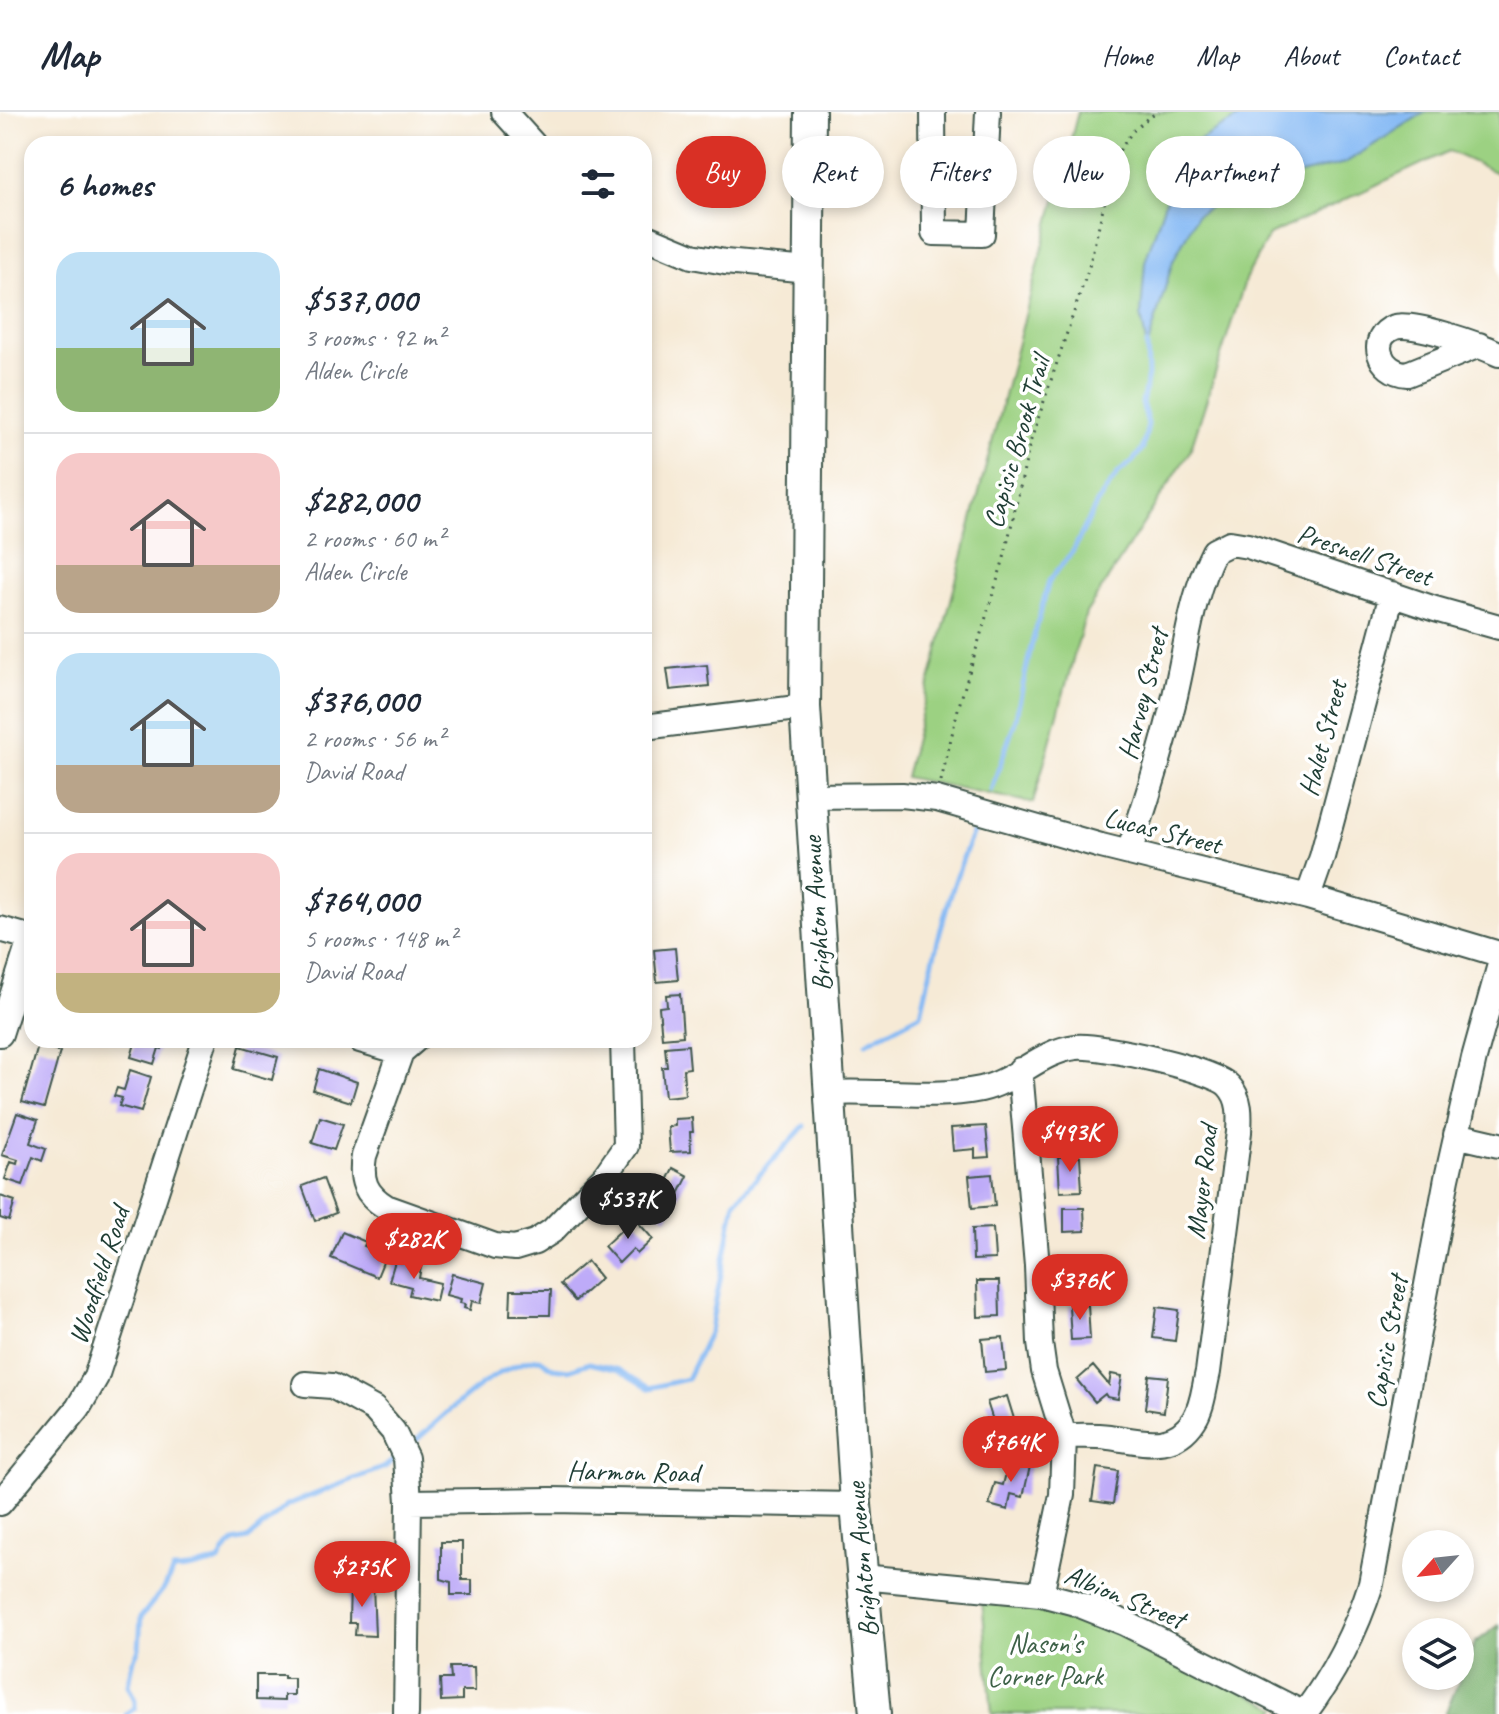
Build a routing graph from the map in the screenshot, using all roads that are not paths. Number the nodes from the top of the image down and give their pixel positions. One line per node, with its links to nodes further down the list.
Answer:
1 (504, 112): 5 (street)
2 (810, 112): 7 (main road, Brighton Avenue)
3 (933, 112): 4 (street)
4 (988, 112)
5 (526, 136)
6 (652, 239): 7 (street)
7 (808, 270): 11 (main road, Brighton Avenue)
8 (1214, 551): 9 (street, Presnell Street); 14 (street, Harvey Street)
9 (1392, 594): 10 (street, Presnell Street); 15 (street, Halet Street)
10 (1499, 627)
11 (805, 707): 12 (street); 13 (main road, Brighton Avenue)
12 (652, 726)
13 (809, 796): 14 (street, Lucas Street); 26 (main road, Brighton Avenue)
14 (1129, 852): 15 (street, Lucas Street)
15 (1308, 897): 18 (street, Lucas Street)
16 (0, 929): 17 (street)
17 (24, 936)
18 (1499, 954)
19 (24, 960): 21 (street)
20 (1499, 968): 27 (street, Capisic Street)
21 (0, 1034)
22 (202, 1048): 32 (street, Woodfield Road)
23 (407, 1048): 24 (street)
24 (623, 1048)
25 (1020, 1070): 26 (street, Mayer Road); 30 (street); 30 (street, Mayer Road)
26 (828, 1093): 33 (main road, Brighton Avenue)
27 (1456, 1135): 28 (street); 38 (street, Capisic Street)
28 (1499, 1145)
29 (305, 1384): 31 (street)
30 (1064, 1436): 35 (street)
31 (409, 1502): 33 (street, Harmon Road); 36 (street)
32 (0, 1503)
33 (856, 1505): 34 (main road, Brighton Avenue)
34 (862, 1577): 35 (street, Albion Street); 37 (main road, Brighton Avenue)
35 (1041, 1594): 38 (street, Albion Street)
36 (406, 1714)
37 (875, 1714)
38 (1304, 1714)

